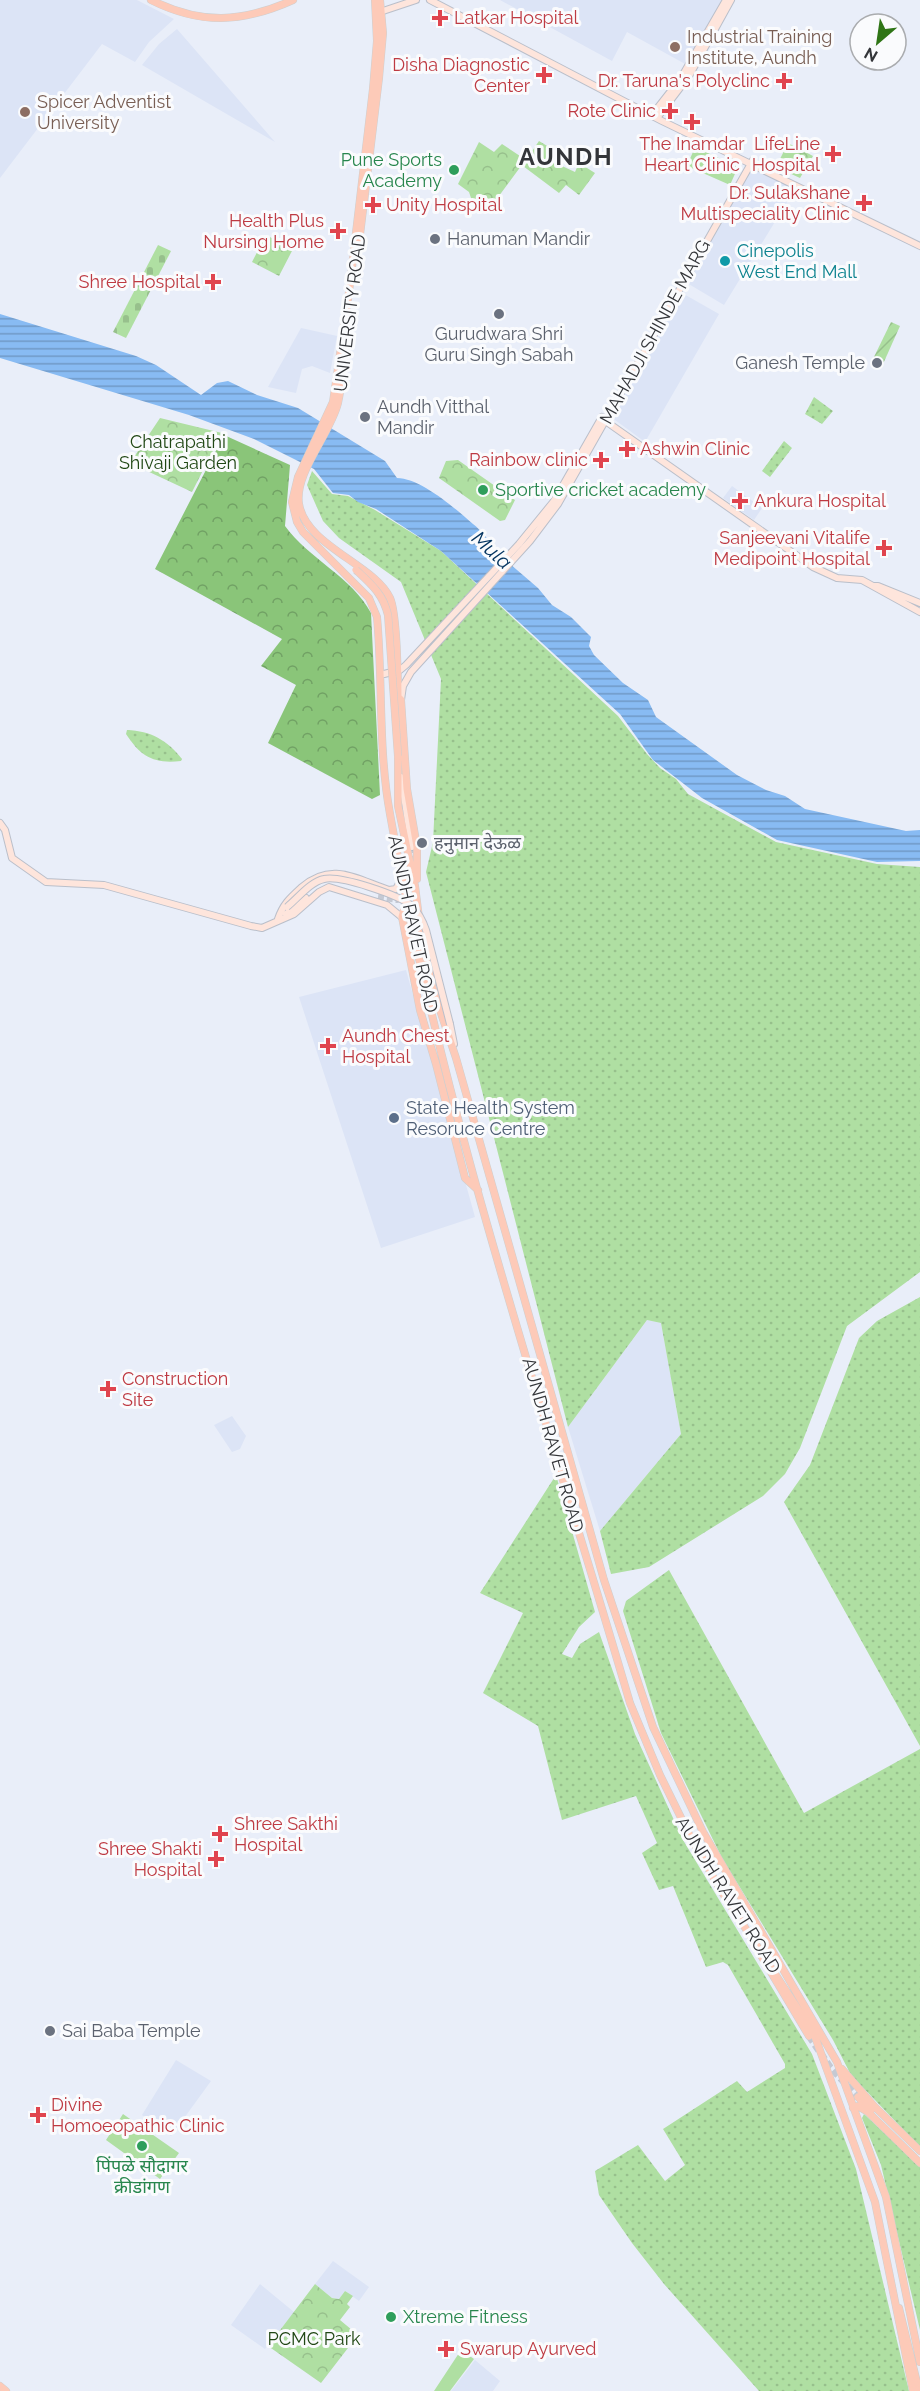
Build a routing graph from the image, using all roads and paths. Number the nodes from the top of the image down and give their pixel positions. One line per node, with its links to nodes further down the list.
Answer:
1 (152, 0): 4 (main road)
2 (161, 0): 3 (main road)
3 (282, 0)
4 (293, 0)
5 (375, 0): 12 (main road, UNIVERSITY ROAD)
6 (405, 0): 12 (main road)
7 (416, 0): 12 (main road)
8 (430, 0): 13 (main road)
9 (440, 0): 13 (main road)
10 (726, 0): 13 (main road)
11 (731, 0): 13 (main road)
12 (379, 8): 17 (main road, UNIVERSITY ROAD)
13 (656, 115): 14 (main road)
14 (750, 161): 15 (main road); 16 (main road, MAHADJI SHINDE MARG)
15 (920, 243)
16 (604, 418): 19 (main road); 23 (main road, MAHADJI SHINDE MARG)
17 (300, 479): 18 (main road); 22 (main road, AUNDH RAVET ROAD)
18 (341, 556): 23 (main road); 26 (main road, bridge)
19 (874, 586): 20 (main road); 21 (main road)
20 (920, 603)
21 (920, 612)
22 (379, 640): 24 (main road); 25 (main road, AUNDH RAVET ROAD)
23 (406, 669): 24 (main road); 26 (main road)
24 (384, 674): 25 (main road)
25 (383, 732): 29 (main road, AUNDH RAVET ROAD)
26 (401, 760): 28 (main road); 30 (main road); 30 (main road, AUNDH RAVET ROAD)
27 (0, 824): 34 (main road)
28 (412, 848)
29 (402, 878): 32 (main road, AUNDH RAVET ROAD); 34 (main road)
30 (415, 886): 36 (main road, AUNDH RAVET ROAD)
31 (378, 897): 34 (main road)
32 (405, 903): 33 (main road); 35 (main road, AUNDH RAVET ROAD)
33 (402, 917): 34 (main road); 35 (main road); 37 (main road)
34 (278, 920): 36 (main road, bridge)
35 (412, 928): 37 (main road, AUNDH RAVET ROAD)
36 (456, 1058): 40 (main road, AUNDH RAVET ROAD)
37 (479, 1192): 38 (main road, AUNDH RAVET ROAD)
38 (751, 1937): 39 (main road); 46 (main road, AUNDH RAVET ROAD)
39 (808, 2036)
40 (837, 2062): 42 (main road, AUNDH RAVET ROAD); 43 (main road)
41 (858, 2097): 44 (main road)
42 (853, 2108): 44 (main road); 45 (main road, AUNDH RAVET ROAD)
43 (920, 2151)
44 (920, 2161)
45 (905, 2289): 47 (main road); 48 (main road)
46 (895, 2291): 47 (main road); 52 (main road, AUNDH RAVET ROAD)
47 (907, 2320): 49 (main road); 53 (main road)
48 (920, 2344)
49 (920, 2362)
50 (0, 2386): 51 (main road)
51 (6, 2391)
52 (913, 2391)
53 (919, 2391)

